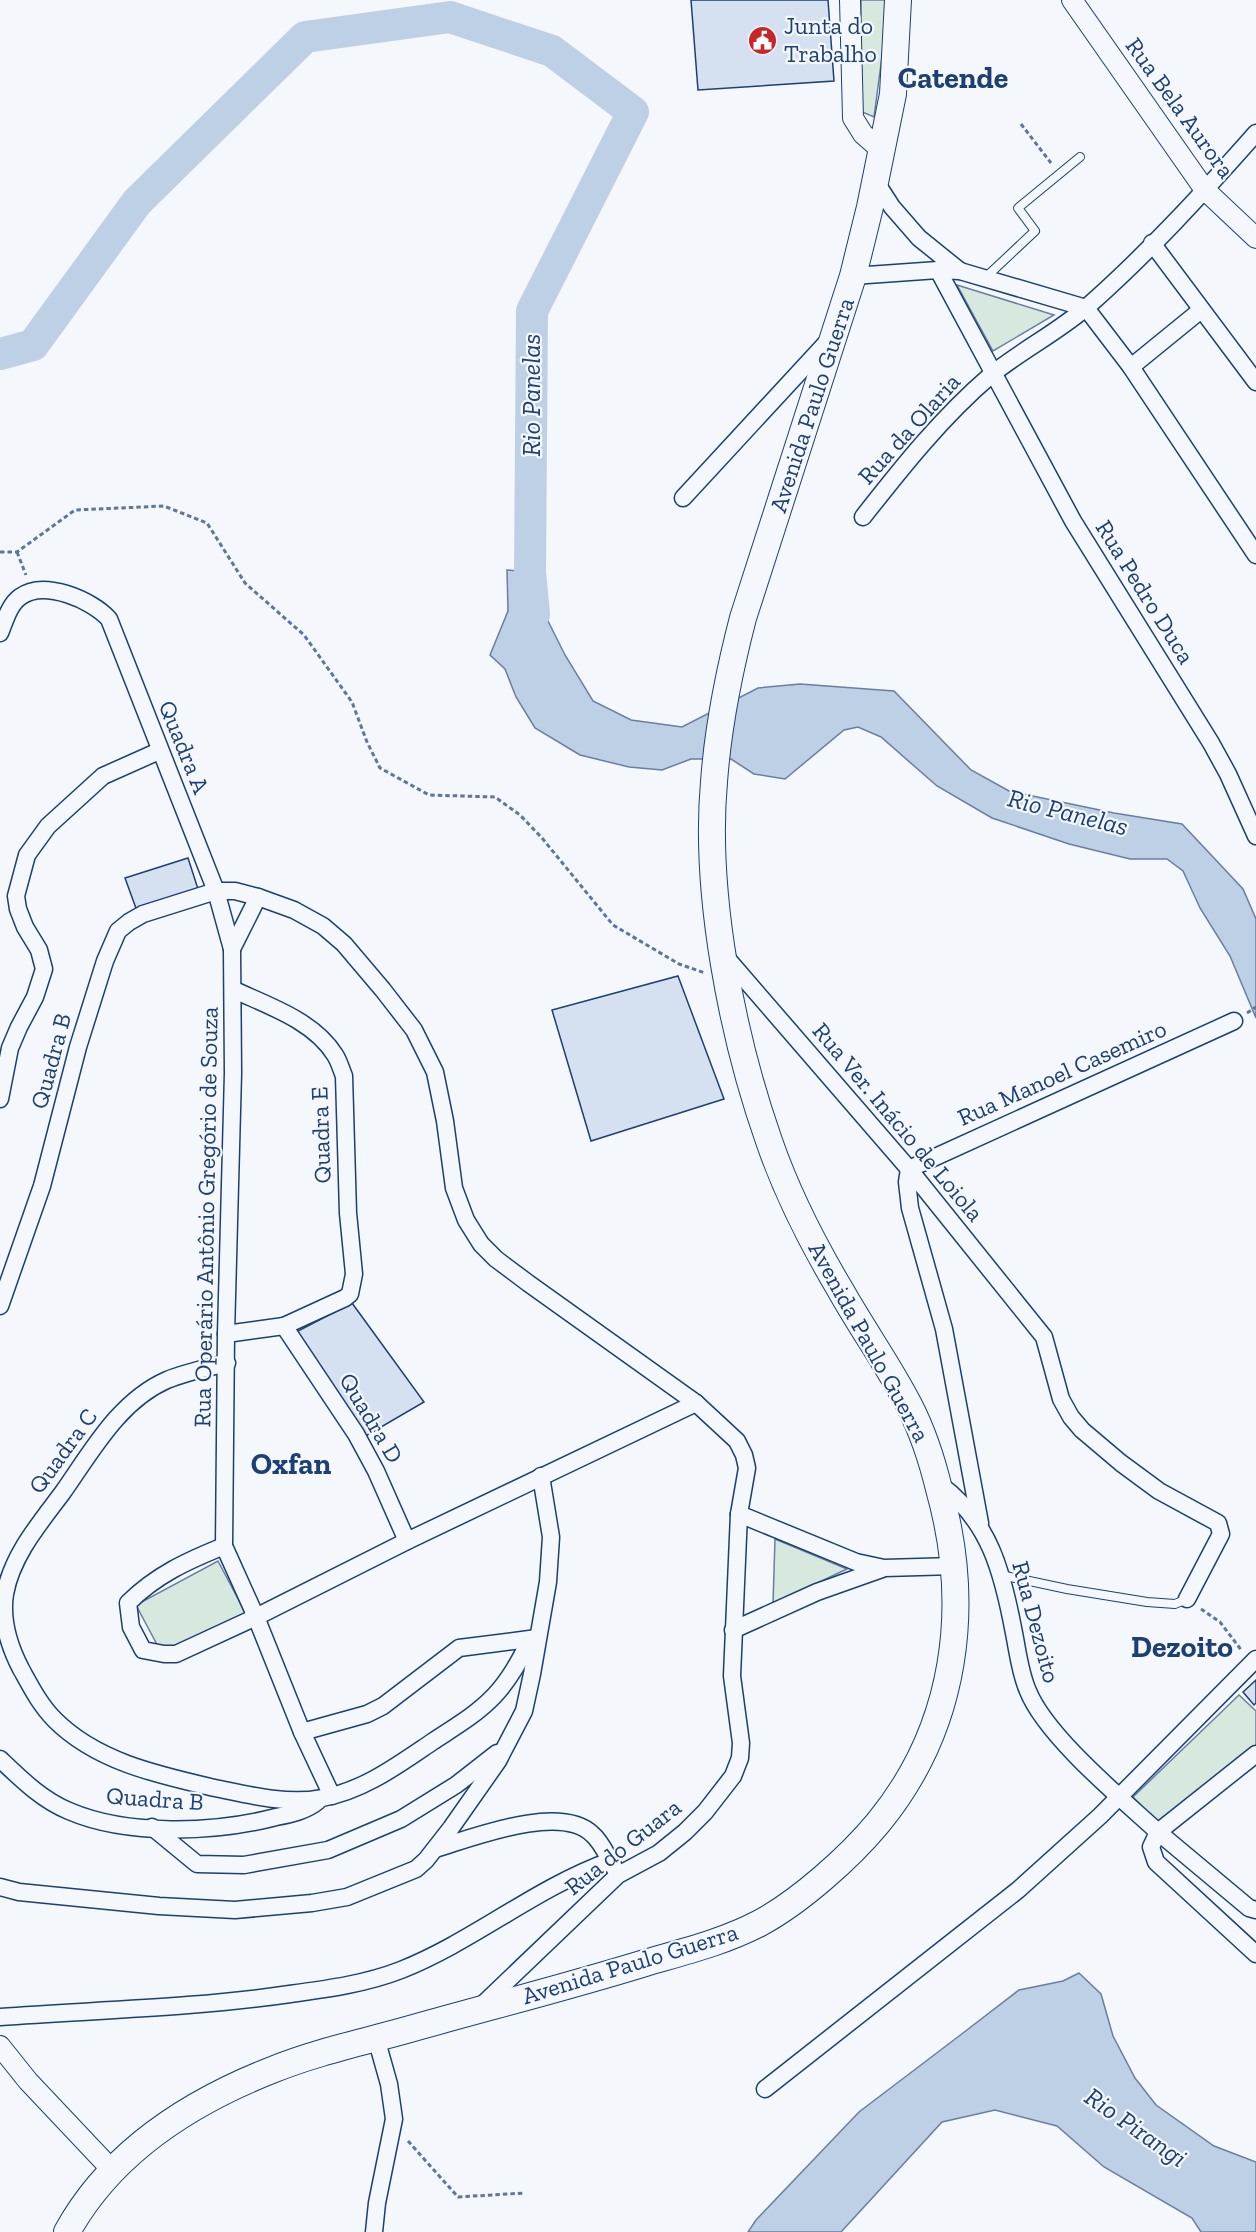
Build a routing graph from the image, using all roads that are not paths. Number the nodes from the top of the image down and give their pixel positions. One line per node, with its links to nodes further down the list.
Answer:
1 (850, 0): 5 (street)
2 (898, 0): 5 (main road, Avenida Paulo Guerra)
3 (1071, 0): 8 (street, Rua Bela Aurora)
4 (1256, 133): 8 (street, Rua da Olaria)
5 (880, 149): 7 (main road, Avenida Paulo Guerra)
6 (1080, 157): 14 (lane)
7 (874, 179): 12 (street); 13 (main road, Avenida Paulo Guerra)
8 (1205, 190): 9 (street, Rua Bela Aurora); 10 (street, Rua da Olaria)
9 (1256, 238)
10 (1152, 243): 15 (street, Rua da Olaria); 16 (street)
11 (938, 270): 12 (street); 13 (street); 19 (street, Rua Pedro Duca)
12 (960, 271): 14 (street)
13 (853, 276): 17 (main road, Avenida Paulo Guerra)
14 (985, 278): 15 (street)
15 (1086, 308): 18 (street); 19 (street, Rua da Olaria)
16 (1201, 310): 18 (street); 20 (street)
17 (834, 334): 21 (street); 30 (main road, Avenida Paulo Guerra)
18 (1131, 367): 23 (street)
19 (993, 374): 22 (street, Rua da Olaria); 26 (street, Rua Pedro Duca)
20 (1256, 382)
21 (683, 498)
22 (863, 517)
23 (1256, 555)
24 (0, 633): 25 (street, Quadra A)
25 (159, 751): 27 (street, Quadra A); 33 (street)
26 (1256, 836)
27 (216, 891): 28 (street, Rua do Guara); 29 (street, Rua Operário Antônio Gregório de Souza); 35 (street, Quadra B)
28 (258, 897): 29 (street); 39 (street, Rua do Guara)
29 (232, 949): 31 (street, Rua Operário Antônio Gregório de Souza)
30 (726, 966): 34 (street, Rua Ver. Inácio de Loiola); 41 (main road, Avenida Paulo Guerra)
31 (234, 990): 36 (street, Quadra E); 37 (street, Rua Operário Antônio Gregório de Souza)
32 (1234, 1021): 34 (street, Rua Manoel Casemiro)
33 (0, 1098)
34 (909, 1169): 43 (street); 49 (street, Rua Ver. Inácio de Loiola)
35 (0, 1306)
36 (284, 1326): 37 (street); 44 (street, Quadra D)
37 (226, 1334): 38 (street, Rua Operário Antônio Gregório de Souza)
38 (227, 1363): 45 (street, Rua Operário Antônio Gregório de Souza); 59 (street, Quadra C)
39 (696, 1403): 40 (street); 42 (street, Rua do Guara)
40 (541, 1476): 44 (street); 52 (street)
41 (938, 1483): 43 (street, Rua Dezoito); 46 (main road, Avenida Paulo Guerra)
42 (739, 1514): 47 (street); 51 (street, Rua do Guara)
43 (981, 1528): 48 (street, Rua Dezoito)
44 (406, 1541): 50 (street)
45 (224, 1546): 50 (street); 50 (street)
46 (955, 1566): 47 (street); 67 (main road, Avenida Paulo Guerra)
47 (884, 1568): 51 (street)
48 (1001, 1575): 49 (lane); 58 (street, Rua Dezoito)
49 (1187, 1599)
50 (256, 1617): 54 (street)
51 (734, 1630): 63 (street, Rua do Guara)
52 (534, 1639): 54 (street); 55 (street); 59 (street)
53 (1254, 1661): 58 (street)
54 (302, 1732): 59 (street)
55 (507, 1745): 60 (street); 62 (street)
56 (1256, 1754): 61 (street)
57 (0, 1759): 60 (street, Quadra B)
58 (1120, 1796): 61 (street, Rua Dezoito); 71 (street)
59 (326, 1797): 60 (street, Quadra B)
60 (152, 1827)
61 (1158, 1832): 65 (street, Rua Dezoito); 66 (street)
62 (435, 1849): 63 (street); 64 (street)
63 (614, 1868): 67 (street, Rua do Guara); 68 (street)
64 (0, 1887)
65 (1256, 1910)
66 (1256, 1954)
67 (477, 2010): 69 (main road, Avenida Paulo Guerra)
68 (0, 2017)
69 (376, 2038): 72 (main road, Avenida Paulo Guerra); 74 (street)
70 (0, 2046): 72 (street)
71 (765, 2089)
72 (112, 2170): 73 (main road, Avenida Paulo Guerra)
73 (67, 2232)
74 (374, 2232)

